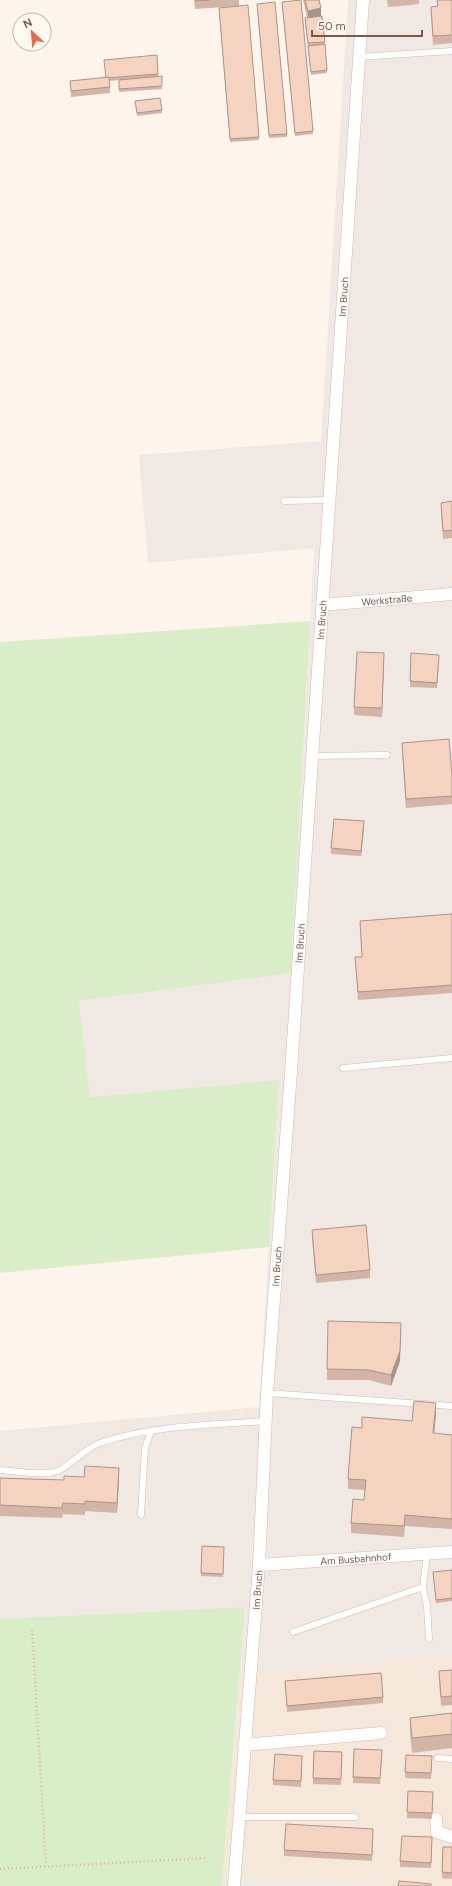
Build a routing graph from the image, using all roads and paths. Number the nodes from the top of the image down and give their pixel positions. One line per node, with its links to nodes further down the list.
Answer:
1 (363, 0): 3 (street, Im Bruch)
2 (452, 51): 3 (lane)
3 (359, 56): 4 (street, Im Bruch)
4 (329, 500): 5 (lane); 7 (street, Im Bruch)
5 (284, 501)
6 (452, 594): 7 (street, Werkstraße)
7 (322, 605): 9 (street, Im Bruch)
8 (387, 755): 9 (lane)
9 (312, 756): 12 (street, Im Bruch)
10 (452, 1058): 11 (lane)
11 (343, 1068)
12 (268, 1393): 13 (lane); 14 (street, Im Bruch)
13 (452, 1406)
14 (266, 1421): 15 (lane); 20 (street, Im Bruch)
15 (150, 1431): 16 (lane); 17 (lane)
16 (0, 1470)
17 (141, 1515)
18 (452, 1552): 19 (street, Am Busbahnhof)
19 (427, 1554): 20 (street, Am Busbahnhof); 21 (lane)
20 (259, 1564): 26 (street, Im Bruch)
21 (423, 1587): 23 (lane); 24 (lane)
22 (32, 1630): 34 (path)
23 (293, 1632)
24 (429, 1639)
25 (381, 1733): 26 (street)
26 (244, 1745): 29 (street, Im Bruch)
27 (438, 1758): 28 (lane)
28 (452, 1759)
29 (239, 1817): 30 (lane); 36 (street, Im Bruch)
30 (355, 1817)
31 (436, 1819): 32 (street)
32 (452, 1837)
33 (207, 1858): 34 (path)
34 (46, 1866): 35 (path)
35 (0, 1869)
36 (234, 1886)

